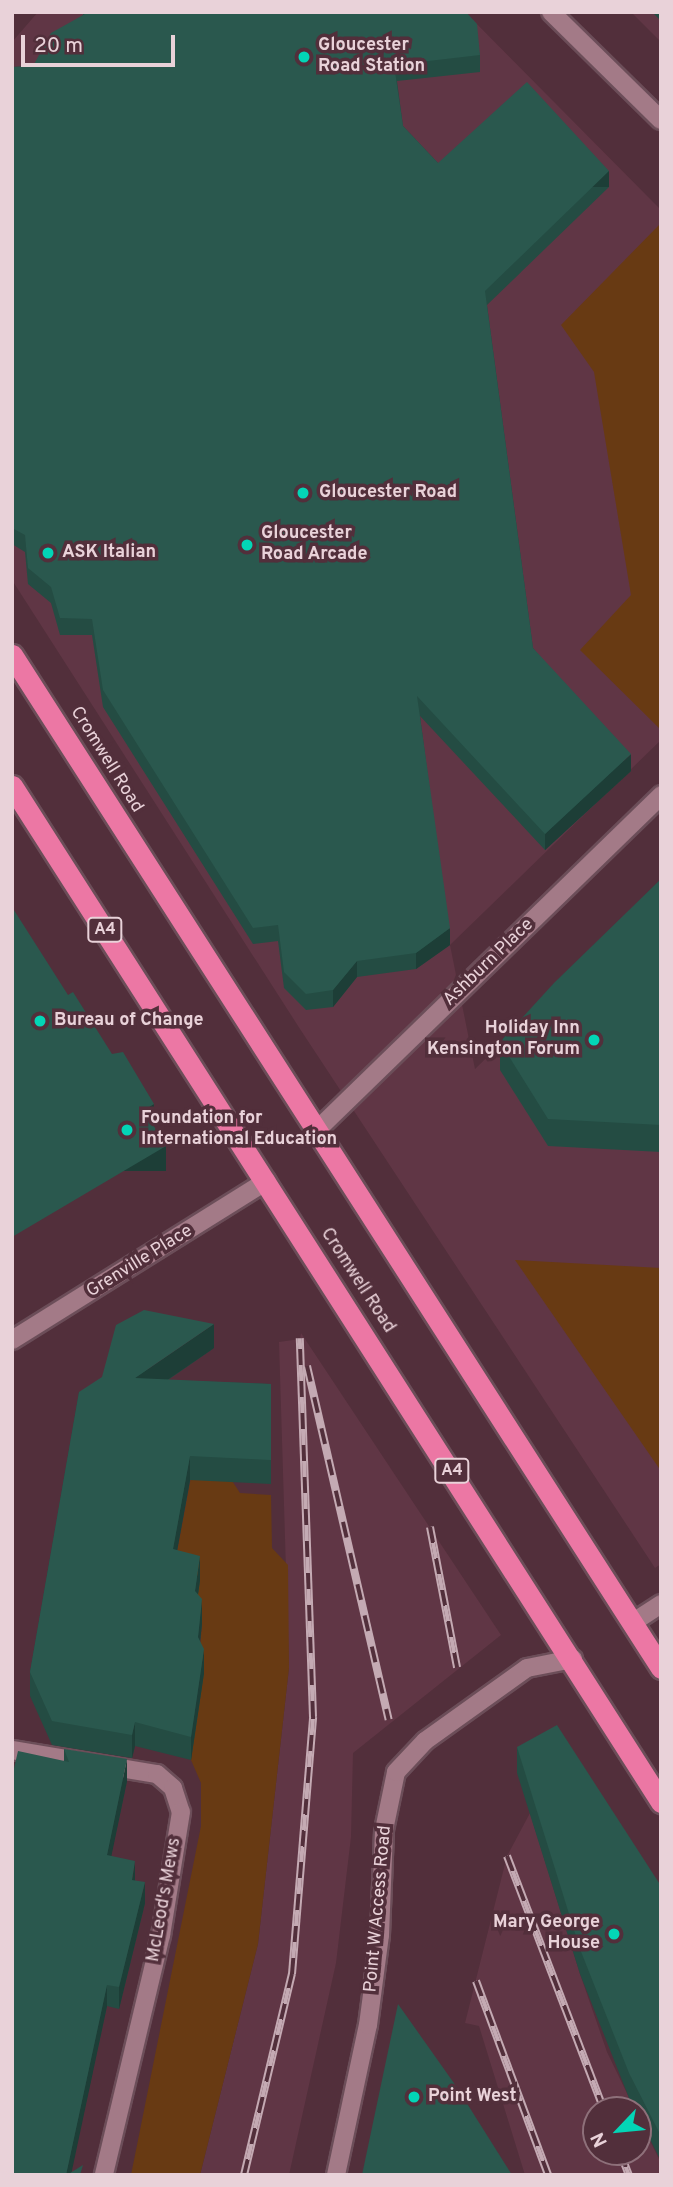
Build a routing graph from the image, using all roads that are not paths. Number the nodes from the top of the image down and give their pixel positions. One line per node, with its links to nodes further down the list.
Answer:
1 (551, 12): 2 (street)
2 (661, 120)
3 (12, 655): 6 (highway, Cromwell Road)
4 (12, 786): 7 (highway, Cromwell Road / A4)
5 (661, 795): 6 (street, Ashburn Place)
6 (316, 1131): 10 (highway, Cromwell Road)
7 (266, 1181): 8 (street, Grenville Place); 11 (highway, Cromwell Road / A4)
8 (12, 1340)
9 (661, 1604): 10 (street)
10 (632, 1623): 12 (highway, Cromwell Road)
11 (573, 1659): 14 (highway, Cromwell Road / A4); 16 (street, Point W Access Road)
12 (661, 1668)
13 (12, 1750): 15 (street, McLeod's Mews)
14 (661, 1802)
15 (104, 2175)
16 (335, 2175)

